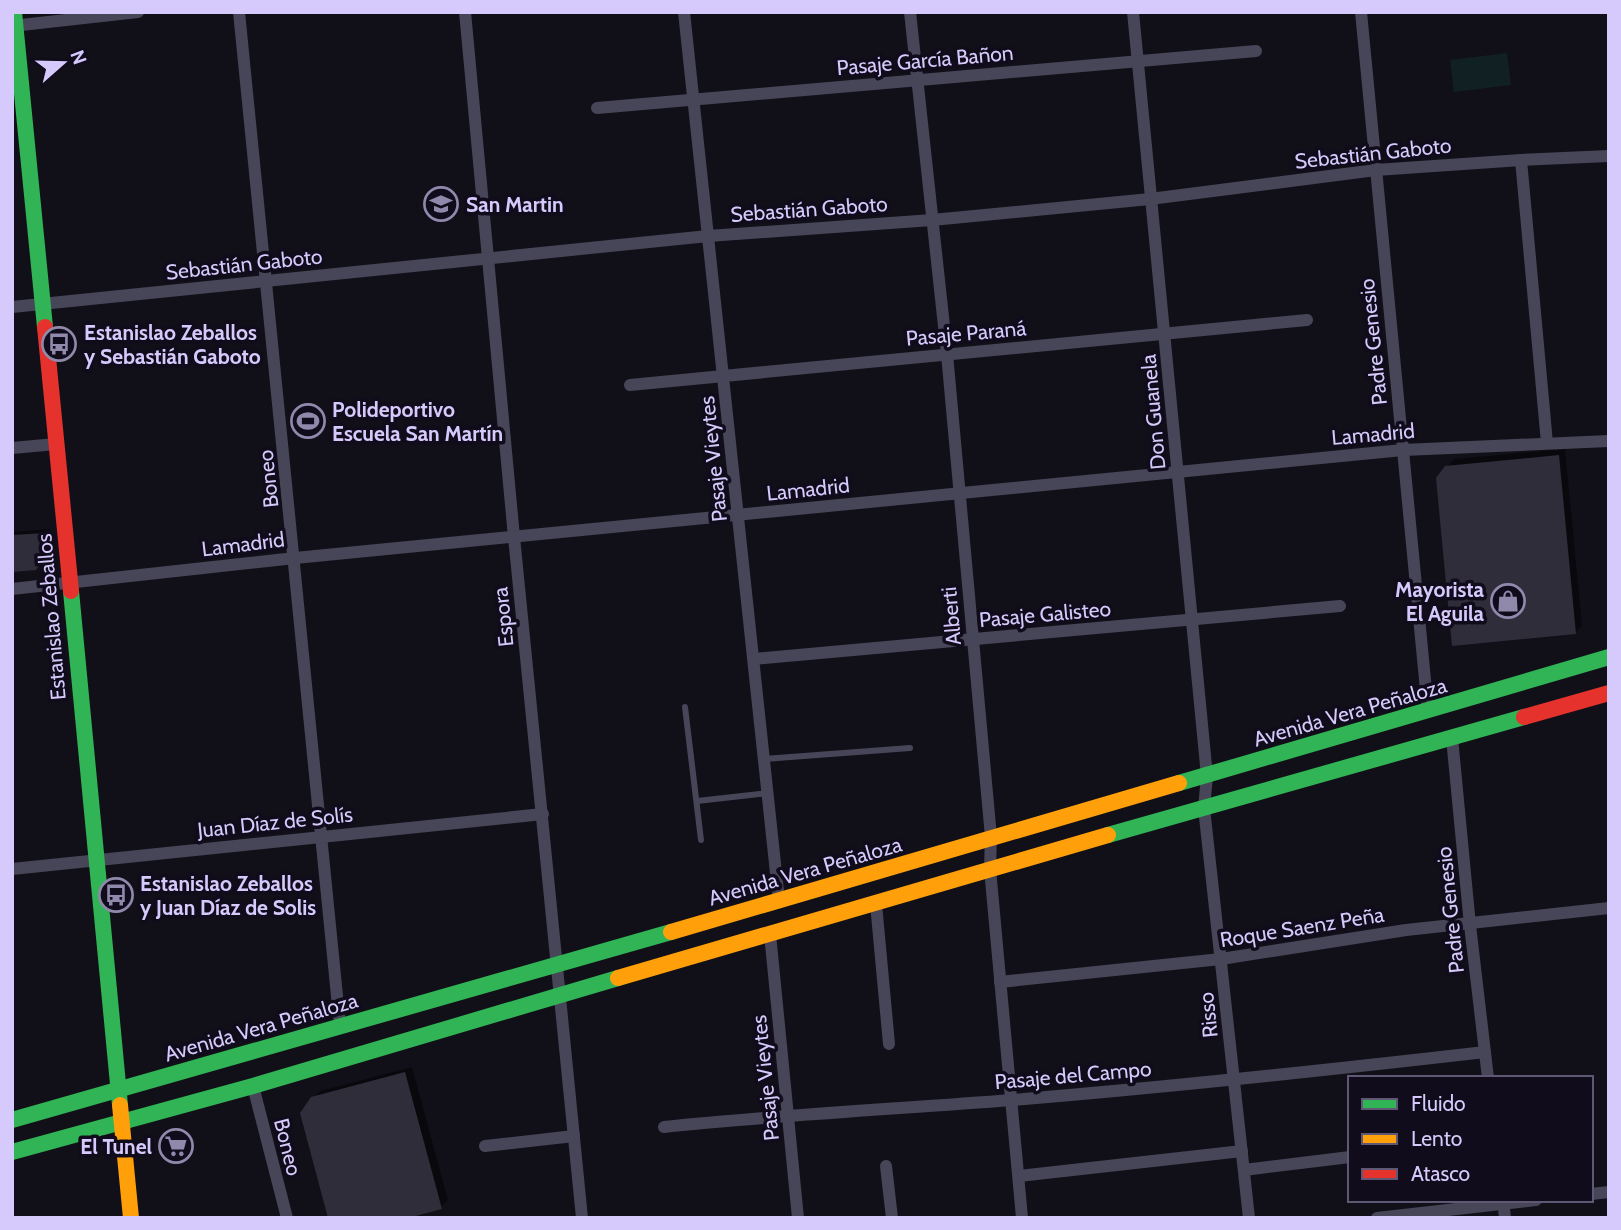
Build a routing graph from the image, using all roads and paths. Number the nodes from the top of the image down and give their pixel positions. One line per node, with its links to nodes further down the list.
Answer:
1 (138, 12): 8 (street)
2 (239, 12): 21 (street, Boneo)
3 (466, 12): 20 (street, Espora)
4 (684, 12): 12 (street, Pasaje Vieytes)
5 (910, 12): 11 (street, Alberti)
6 (1133, 12): 10 (street, Don Guanela)
7 (1361, 12): 16 (street, Padre Genesio)
8 (14, 21): 22 (main road, Estanislao Zeballos)
9 (1256, 51): 10 (street, Pasaje García Bañon)
10 (1138, 60): 11 (street, Pasaje García Bañon); 17 (street, Don Guanela)
11 (918, 81): 12 (street, Pasaje García Bañon); 18 (street, Alberti)
12 (693, 99): 13 (street, Pasaje García Bañon); 19 (street, Pasaje Vieytes)
13 (597, 108)
14 (1609, 156): 15 (street, Sebastián Gaboto)
15 (1521, 160): 16 (street, Sebastián Gaboto); 30 (street)
16 (1376, 170): 17 (street, Sebastián Gaboto); 33 (street, Padre Genesio)
17 (1150, 199): 18 (street, Sebastián Gaboto); 25 (street, Don Guanela)
18 (932, 220): 19 (street, Sebastián Gaboto); 26 (street, Alberti)
19 (708, 236): 20 (street, Sebastián Gaboto); 27 (street, Pasaje Vieytes)
20 (488, 259): 21 (street, Sebastián Gaboto); 37 (street, Espora)
21 (267, 281): 22 (street, Sebastián Gaboto); 38 (street, Boneo)
22 (41, 304): 23 (street, Sebastián Gaboto); 31 (main road, Estanislao Zeballos)
23 (12, 307)
24 (1307, 320): 25 (street, Pasaje Paraná)
25 (1165, 334): 26 (street, Pasaje Paraná); 34 (street, Don Guanela)
26 (947, 354): 27 (street, Pasaje Paraná); 35 (street, Alberti)
27 (723, 376): 28 (street, Pasaje Paraná); 36 (street, Pasaje Vieytes)
28 (630, 385)
29 (1609, 441): 30 (street, Lamadrid)
30 (1547, 443): 33 (street, Lamadrid)
31 (55, 444): 32 (street); 39 (main road, Estanislao Zeballos)
32 (12, 448)
33 (1403, 450): 34 (street, Lamadrid); 48 (street, Padre Genesio)
34 (1178, 472): 35 (street, Lamadrid); 42 (street, Don Guanela)
35 (960, 493): 36 (street, Lamadrid); 43 (street, Alberti)
36 (738, 515): 37 (street, Lamadrid); 45 (street, Pasaje Vieytes)
37 (514, 537): 38 (street, Lamadrid); 56 (street, Espora)
38 (295, 558): 39 (street, Lamadrid); 57 (street, Boneo)
39 (70, 584): 40 (street, Lamadrid); 60 (main road, Estanislao Zeballos)
40 (12, 589)
41 (1340, 606): 42 (street, Pasaje Galisteo)
42 (1191, 620): 43 (street, Pasaje Galisteo); 52 (street, Don Guanela)
43 (973, 640): 45 (street, Pasaje Galisteo); 58 (street, Alberti)
44 (1609, 657): 48 (main road, Avenida Vera Peñaloza)
45 (754, 659): 51 (street, Pasaje Vieytes)
46 (1609, 693): 49 (main road)
47 (685, 707): 54 (lane)
48 (1428, 711): 52 (main road, Avenida Vera Peñaloza)
49 (1452, 738): 55 (main road); 66 (street, Padre Genesio)
50 (910, 748): 51 (lane)
51 (764, 759): 53 (street, Pasaje Vieytes)
52 (1207, 776): 55 (street, Don Guanela); 58 (main road, Avenida Vera Peñaloza)
53 (768, 793): 54 (lane); 63 (street, Pasaje Vieytes)
54 (696, 801): 59 (lane)
55 (1203, 808): 62 (main road); 68 (street, Risso)
56 (543, 814): 57 (street, Juan Díaz de Solís); 69 (street, Espora)
57 (321, 836): 60 (street, Juan Díaz de Solís); 72 (street, Boneo)
58 (991, 837): 62 (street, Alberti); 63 (main road, Avenida Vera Peñaloza)
59 (701, 840)
60 (94, 862): 61 (street, Juan Díaz de Solís); 78 (main road, Estanislao Zeballos)
61 (12, 869)
62 (990, 869): 64 (main road); 70 (street, Alberti)
63 (779, 901): 69 (main road, Avenida Vera Peñaloza)
64 (876, 904): 67 (main road); 73 (street)
65 (1609, 908): 66 (street, Roque Saenz Peña)
66 (1470, 925): 68 (street, Roque Saenz Peña); 74 (street, Padre Genesio)
67 (770, 934): 71 (main road); 80 (street, Pasaje Vieytes)
68 (1221, 959): 70 (street, Roque Saenz Peña); 76 (street, Risso)
69 (557, 964): 71 (street, Espora); 72 (main road, Avenida Vera Peñaloza)
70 (1000, 982): 79 (street, Alberti)
71 (561, 995): 77 (main road); 84 (street, Espora)
72 (340, 1027): 78 (main road, Avenida Vera Peñaloza)
73 (889, 1044)
74 (1485, 1052): 75 (street, Padre Genesio); 76 (street, Pasaje del Campo)
75 (1488, 1076)
76 (1234, 1081): 79 (street, Pasaje del Campo); 86 (street, Risso)
77 (253, 1086): 82 (main road); 94 (street, Boneo)
78 (118, 1089): 81 (main road, Avenida Vera Peñaloza); 82 (main road, Estanislao Zeballos)
79 (1012, 1100): 80 (street, Pasaje del Campo); 91 (street, Alberti)
80 (789, 1115): 83 (street, Pasaje del Campo); 96 (street, Pasaje Vieytes)
81 (12, 1119)
82 (122, 1123): 87 (main road); 93 (main road, Estanislao Zeballos)
83 (664, 1127)
84 (574, 1136): 85 (street); 95 (street, Espora)
85 (485, 1146)
86 (1242, 1151): 90 (street, Risso); 91 (street)
87 (12, 1152)
88 (1348, 1157): 90 (street)
89 (886, 1166): 97 (street)
90 (1244, 1170): 99 (street, Risso)
91 (1018, 1175): 98 (street, Alberti)
92 (1503, 1202): 100 (street); 101 (street)
93 (131, 1218)
94 (286, 1218)
95 (582, 1218)
96 (798, 1218)
97 (892, 1218)
98 (1022, 1218)
99 (1249, 1218)
100 (1377, 1218)
101 (1505, 1218)

